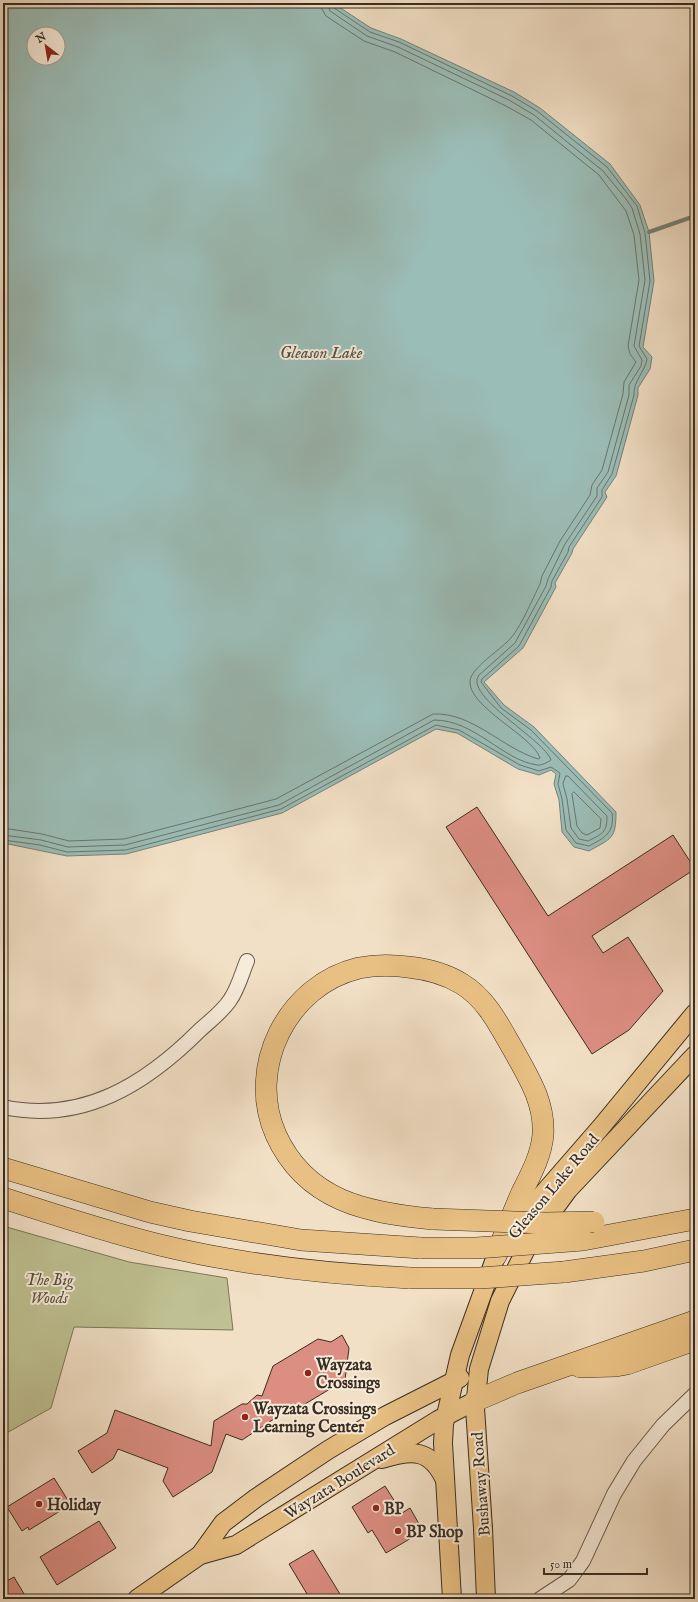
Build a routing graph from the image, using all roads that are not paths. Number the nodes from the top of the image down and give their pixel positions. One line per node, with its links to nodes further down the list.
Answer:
1 (247, 960): 4 (street)
2 (695, 1013): 10 (main road, Gleason Lake Road)
3 (695, 1055): 14 (main road, Gleason Lake Road)
4 (3, 1107)
5 (3, 1168): 8 (highway, bridge)
6 (3, 1198): 9 (highway, bridge)
7 (695, 1219): 8 (highway)
8 (659, 1227): 10 (highway, bridge)
9 (695, 1250)
10 (496, 1256): 15 (main road, Gleason Lake Road)
11 (695, 1321): 13 (highway)
12 (695, 1340): 13 (highway)
13 (563, 1367): 17 (highway)
14 (479, 1369): 15 (main road, Wayzata Boulevard); 17 (main road, Bushaway Road)
15 (453, 1382): 18 (main road, Bushaway Road); 21 (main road, Wayzata Boulevard)
16 (695, 1394): 25 (street)
17 (475, 1401): 18 (main road, Wayzata Boulevard); 24 (main road, Bushaway Road)
18 (446, 1415): 19 (main road, Wayzata Boulevard); 20 (main road, Bushaway Road)
19 (364, 1464): 20 (main road); 21 (main road, Wayzata Boulevard)
20 (446, 1481): 23 (main road, Bushaway Road)
21 (200, 1555): 22 (main road, Wayzata Boulevard)
22 (137, 1599)
23 (452, 1599)
24 (486, 1599)
25 (540, 1599)

